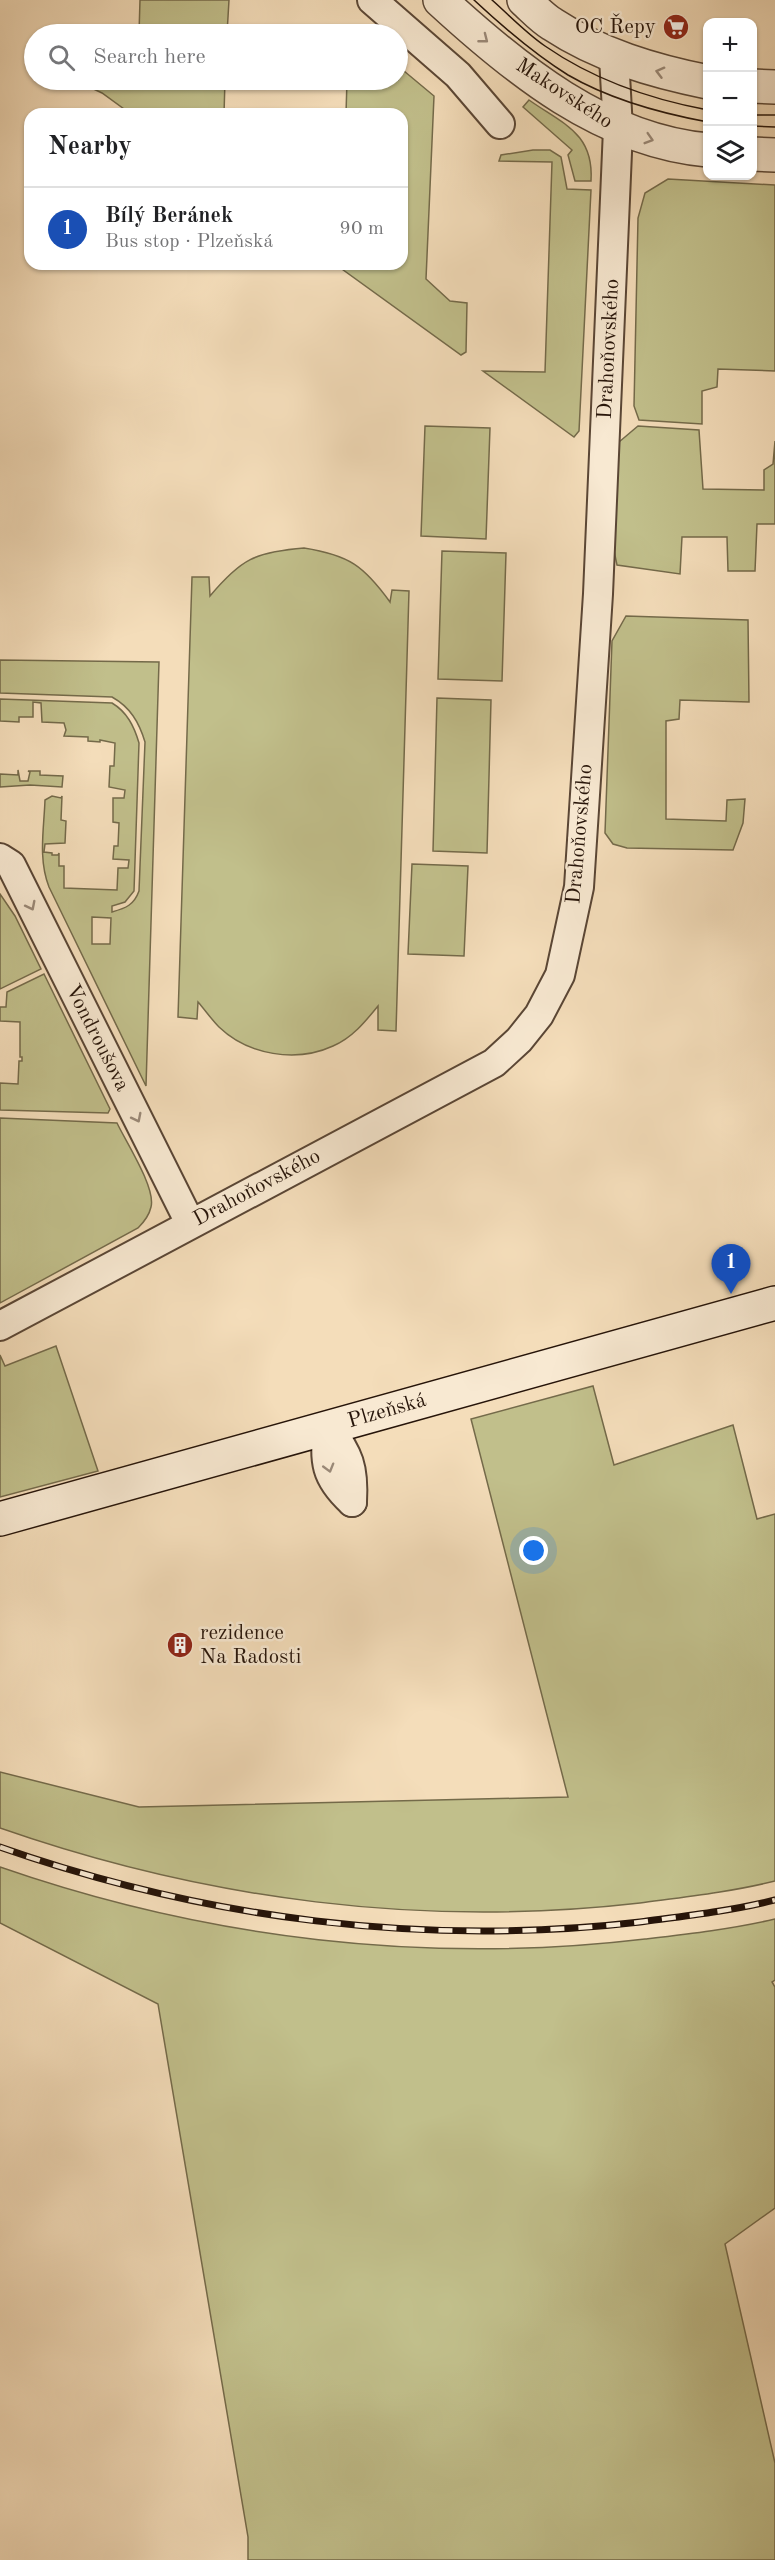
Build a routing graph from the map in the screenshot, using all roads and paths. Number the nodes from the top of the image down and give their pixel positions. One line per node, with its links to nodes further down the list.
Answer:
1 (372, 0): 4 (street)
2 (440, 0): 11 (main road, Makovského, one-way to 11)
3 (524, 0): 6 (main road)
4 (400, 24)
5 (408, 31): 10 (street)
6 (614, 57): 7 (main road, one-way to 6); 11 (street, Drahoňovského)
7 (703, 81)
8 (757, 86): 9 (main road)
9 (775, 87)
10 (500, 124)
11 (618, 129): 12 (main road, Makovského, one-way to 12); 16 (street, Drahoňovského)
12 (703, 149)
13 (757, 154): 14 (main road)
14 (775, 155)
15 (0, 858): 16 (street, Vondroušova, one-way to 16)
16 (190, 1223): 18 (street, Drahoňovského)
17 (775, 1304): 19 (main road, Plzeňská)
18 (0, 1326)
19 (0, 1519)

